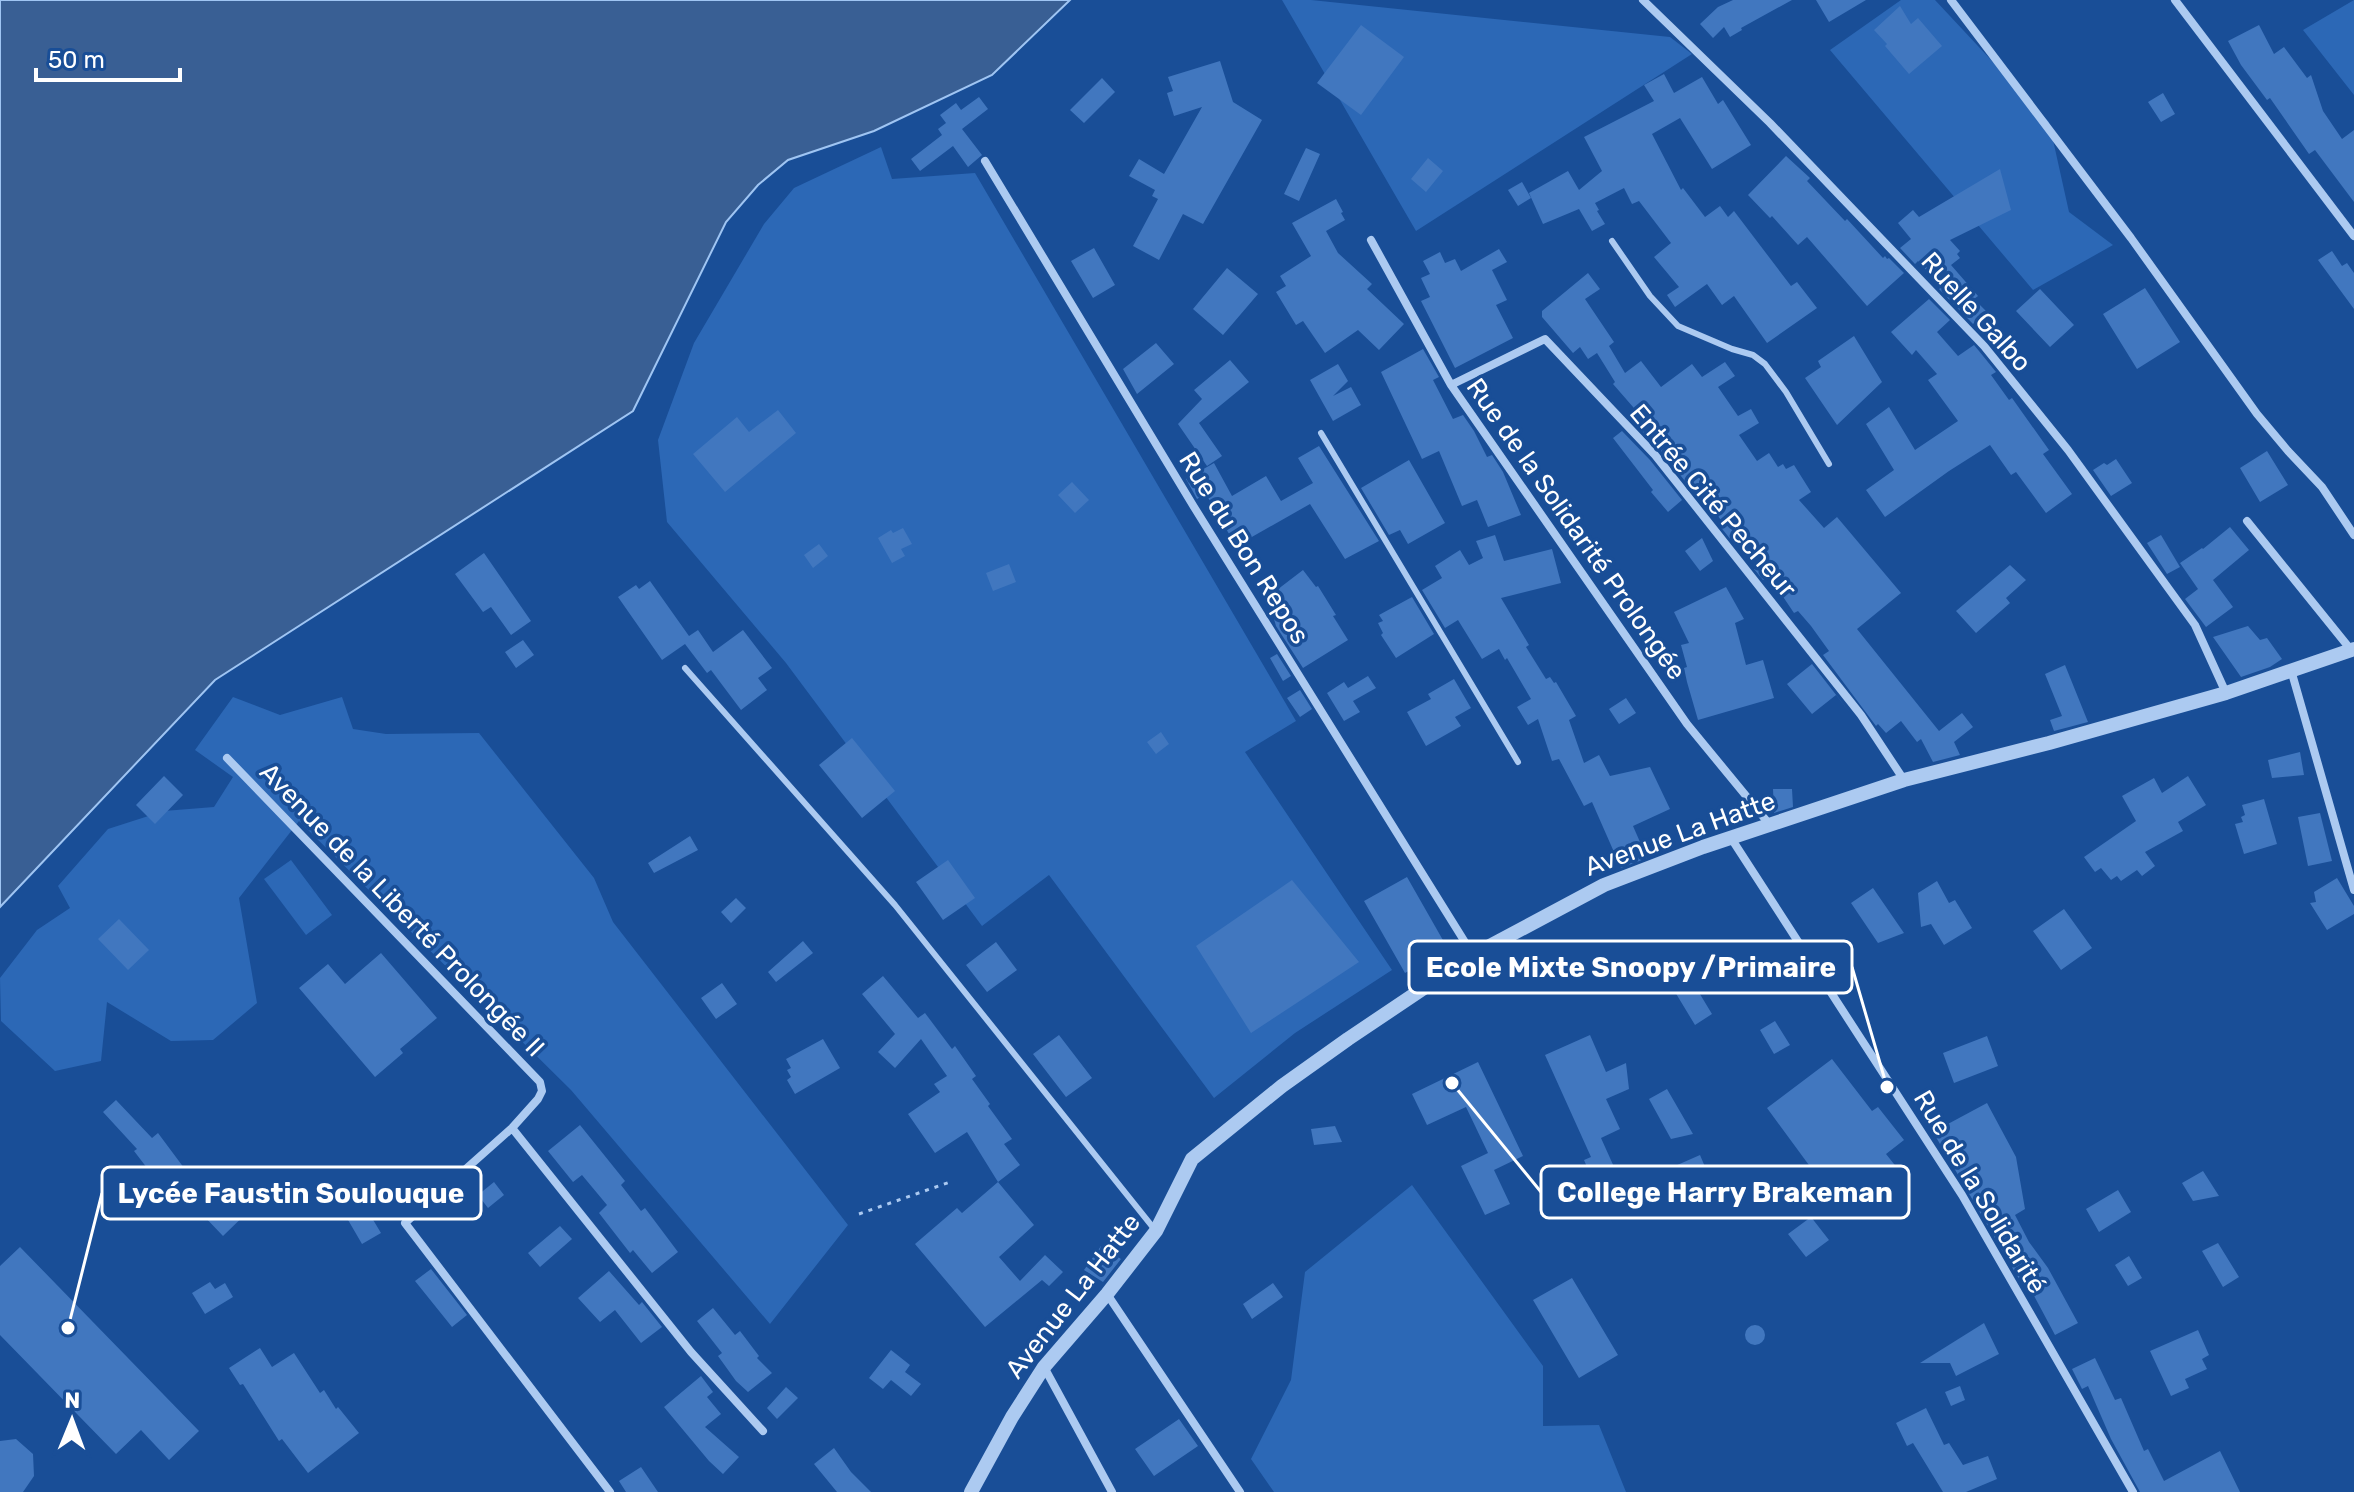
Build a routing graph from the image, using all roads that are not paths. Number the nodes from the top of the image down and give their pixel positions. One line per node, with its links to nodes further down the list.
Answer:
1 (1643, 0): 16 (street, Ruelle Galbo)
2 (1951, 0): 12 (street)
3 (2175, 0): 5 (street)
4 (985, 161): 23 (street, Rue du Bon Repos)
5 (2354, 236)
6 (1371, 240): 8 (street, Rue de la Solidarité Prolongée)
7 (1612, 241): 10 (lane)
8 (1451, 385): 19 (street, Entrée Cité Pecheur); 20 (street, Rue de la Solidarité Prolongée)
9 (1321, 433): 18 (lane)
10 (1829, 464)
11 (2247, 521): 13 (street)
12 (2354, 535)
13 (2352, 650): 15 (street, Avenue La Hatte)
14 (685, 668): 25 (lane)
15 (2291, 670): 16 (street, Avenue La Hatte); 22 (street)
16 (2226, 693): 19 (street, Avenue La Hatte)
17 (227, 758): 24 (street, Avenue de la Liberté Prolongée II)
18 (1518, 762)
19 (1904, 780): 20 (street, Avenue La Hatte)
20 (1771, 825): 21 (street, Avenue La Hatte)
21 (1731, 838): 23 (street, Avenue La Hatte); 33 (street, Rue de la Solidarité)
22 (2354, 890)
23 (1473, 955): 25 (street, Avenue La Hatte)
24 (512, 1128): 28 (street); 29 (street, Avenue de la Liberté Prolongée II)
25 (1156, 1231): 26 (street, Avenue La Hatte)
26 (1107, 1294): 27 (street, Avenue La Hatte); 32 (street)
27 (1044, 1367): 30 (street, Avenue La Hatte); 31 (street)
28 (763, 1431)
29 (610, 1492)
30 (971, 1492)
31 (1112, 1492)
32 (1240, 1492)
33 (2133, 1492)

